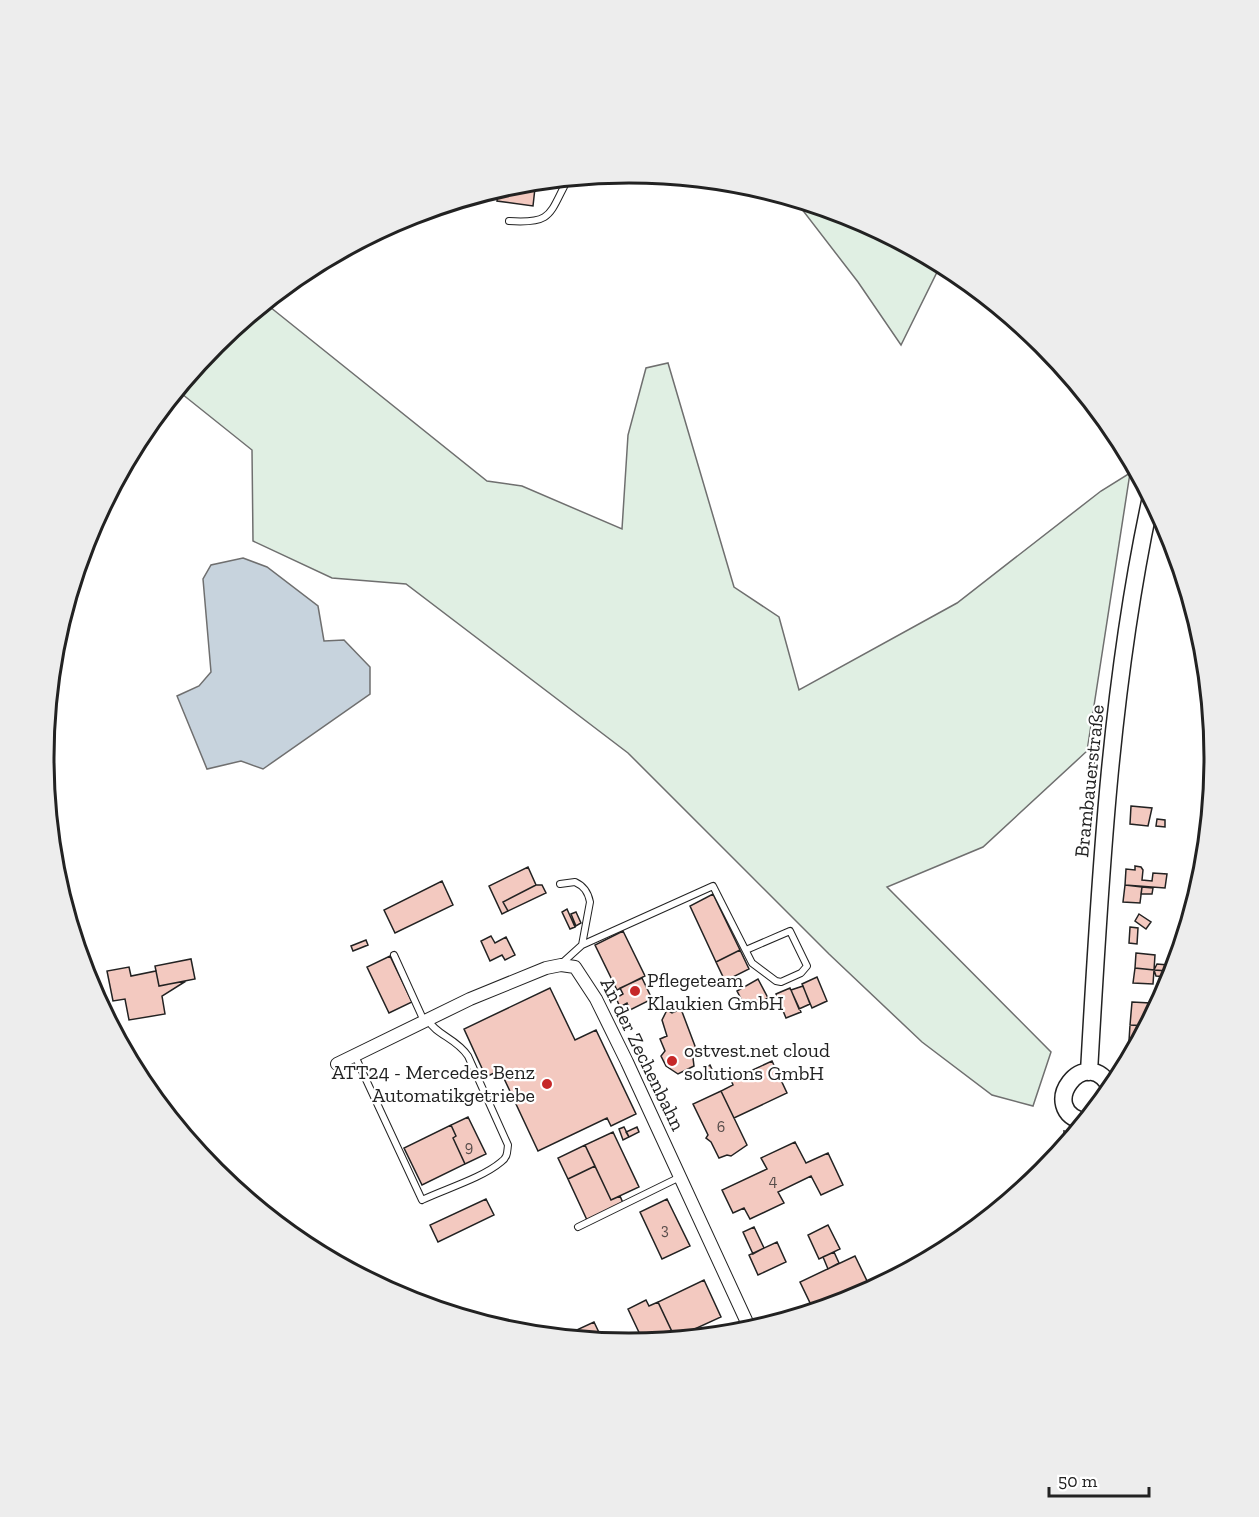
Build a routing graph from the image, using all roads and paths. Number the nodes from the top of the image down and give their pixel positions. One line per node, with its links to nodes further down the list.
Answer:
1 (563, 187): 2 (lane)
2 (509, 221)
3 (1148, 509): 12 (main road, Brambauerstraße)
4 (560, 884): 5 (lane)
5 (582, 945): 6 (lane); 8 (lane)
6 (746, 950): 6 (lane)
7 (394, 955): 9 (lane)
8 (561, 965): 9 (street); 15 (street, An der Zechenbahn)
9 (426, 1020): 10 (street); 10 (lane)
10 (355, 1056): 11 (street)
11 (337, 1064)
12 (1089, 1072): 13 (main road); 14 (main road)
13 (1105, 1082)
14 (1078, 1118)
15 (681, 1177): 16 (lane); 17 (street, An der Zechenbahn)
16 (578, 1227)
17 (747, 1322)

